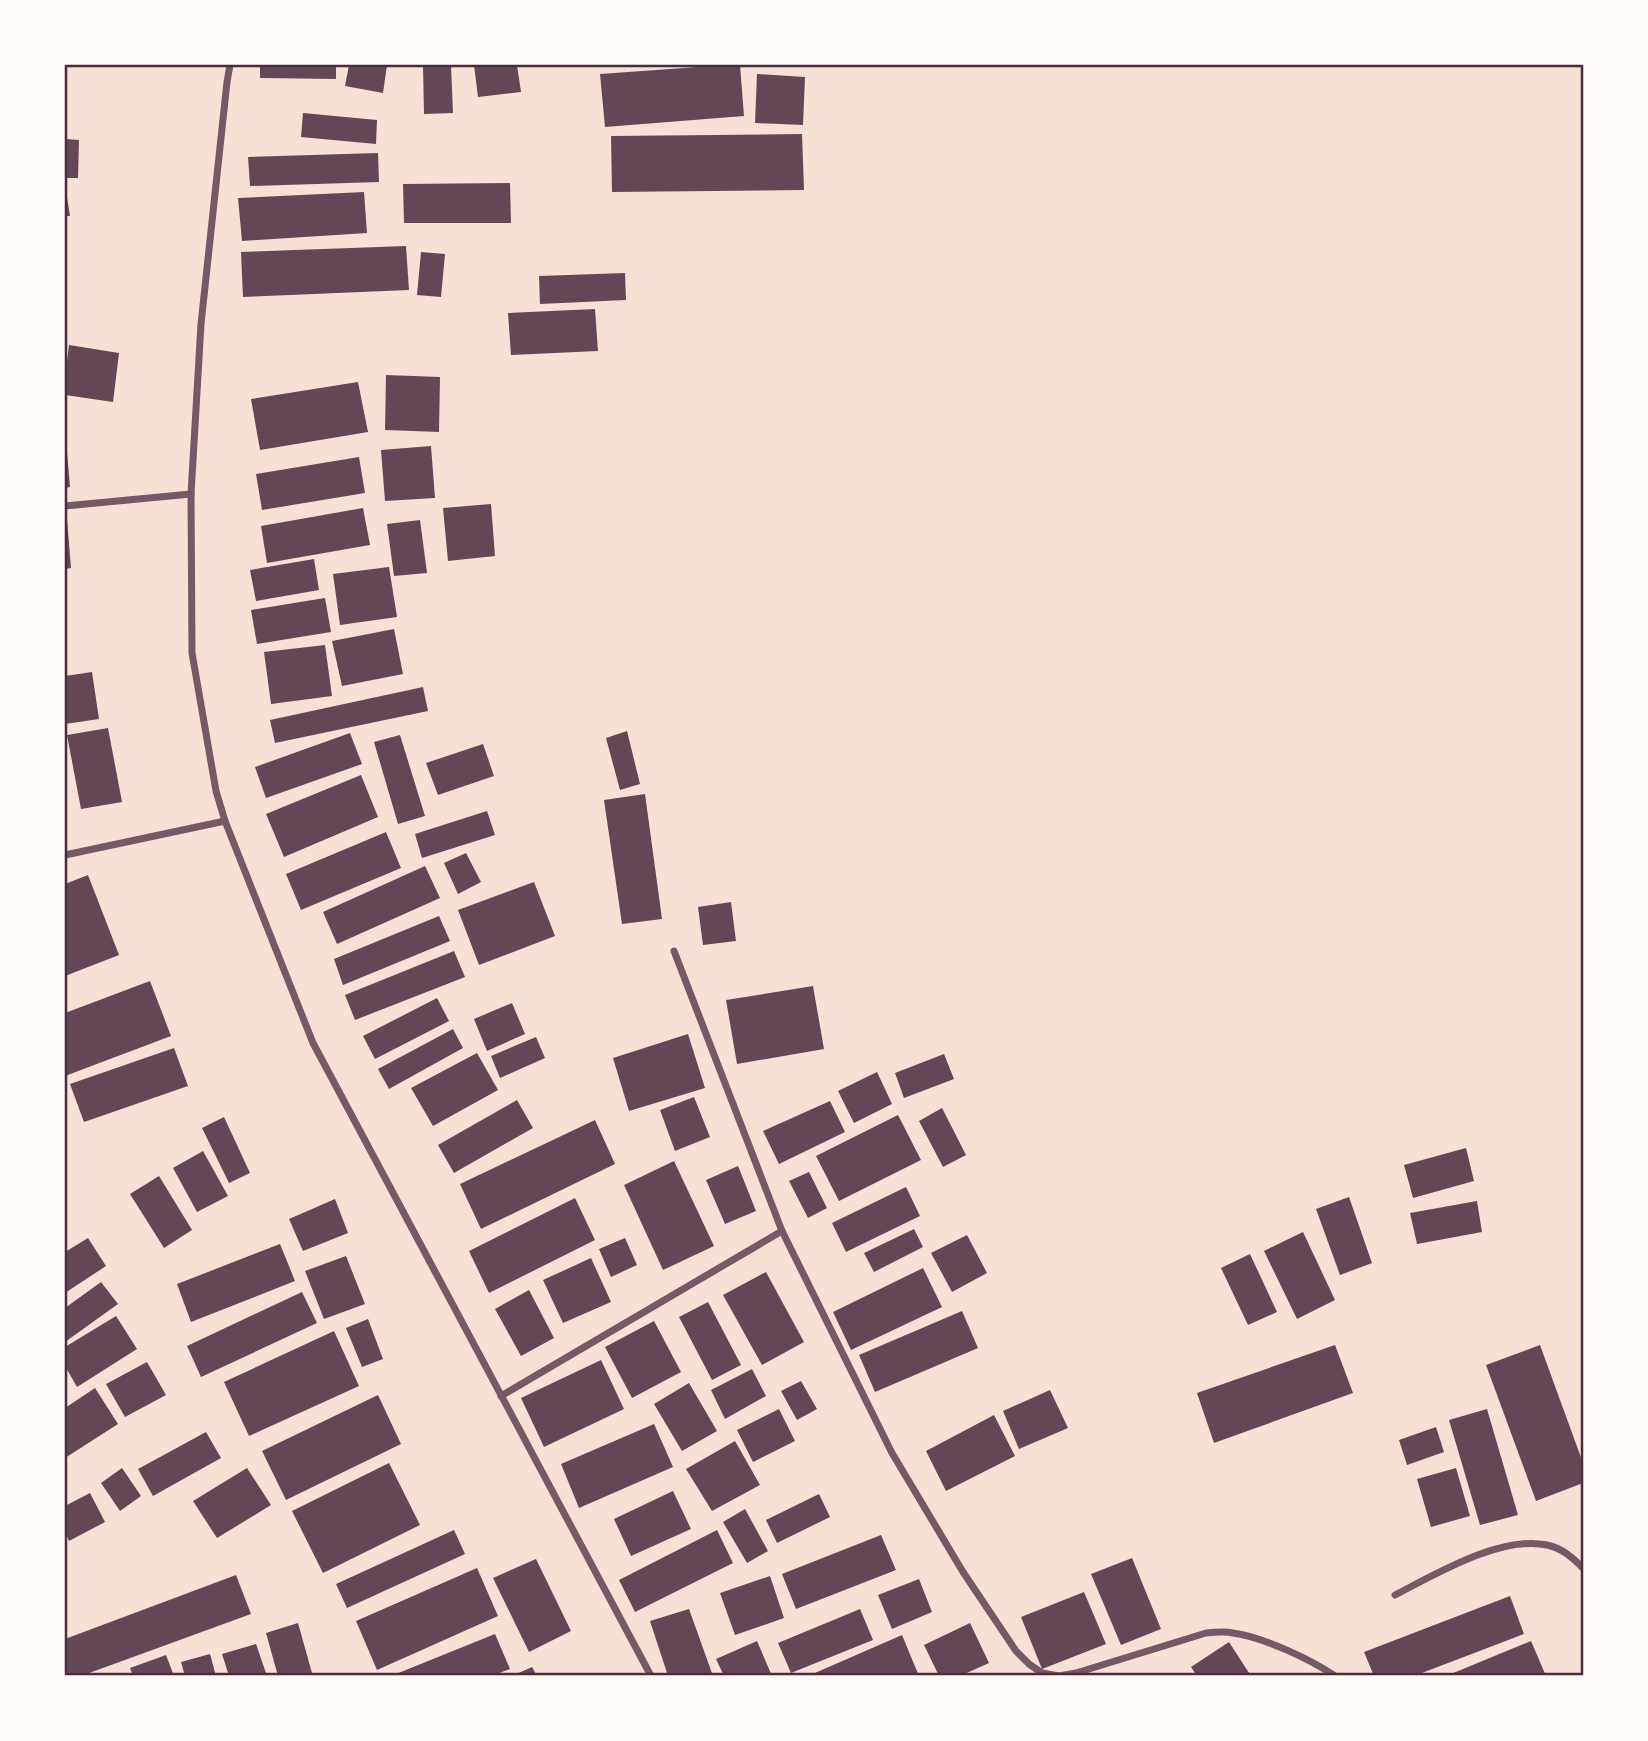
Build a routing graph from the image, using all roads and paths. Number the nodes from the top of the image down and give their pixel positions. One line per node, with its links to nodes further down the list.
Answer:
1 (230, 65): 2 (street)
2 (191, 494): 3 (street); 4 (street)
3 (65, 506)
4 (225, 821): 5 (street); 8 (street)
5 (65, 855)
6 (674, 951): 7 (street)
7 (782, 1231): 8 (street); 12 (street)
8 (501, 1396): 11 (street)
9 (1583, 1569): 10 (street)
10 (1395, 1595)
11 (651, 1676)
12 (1335, 1676)

